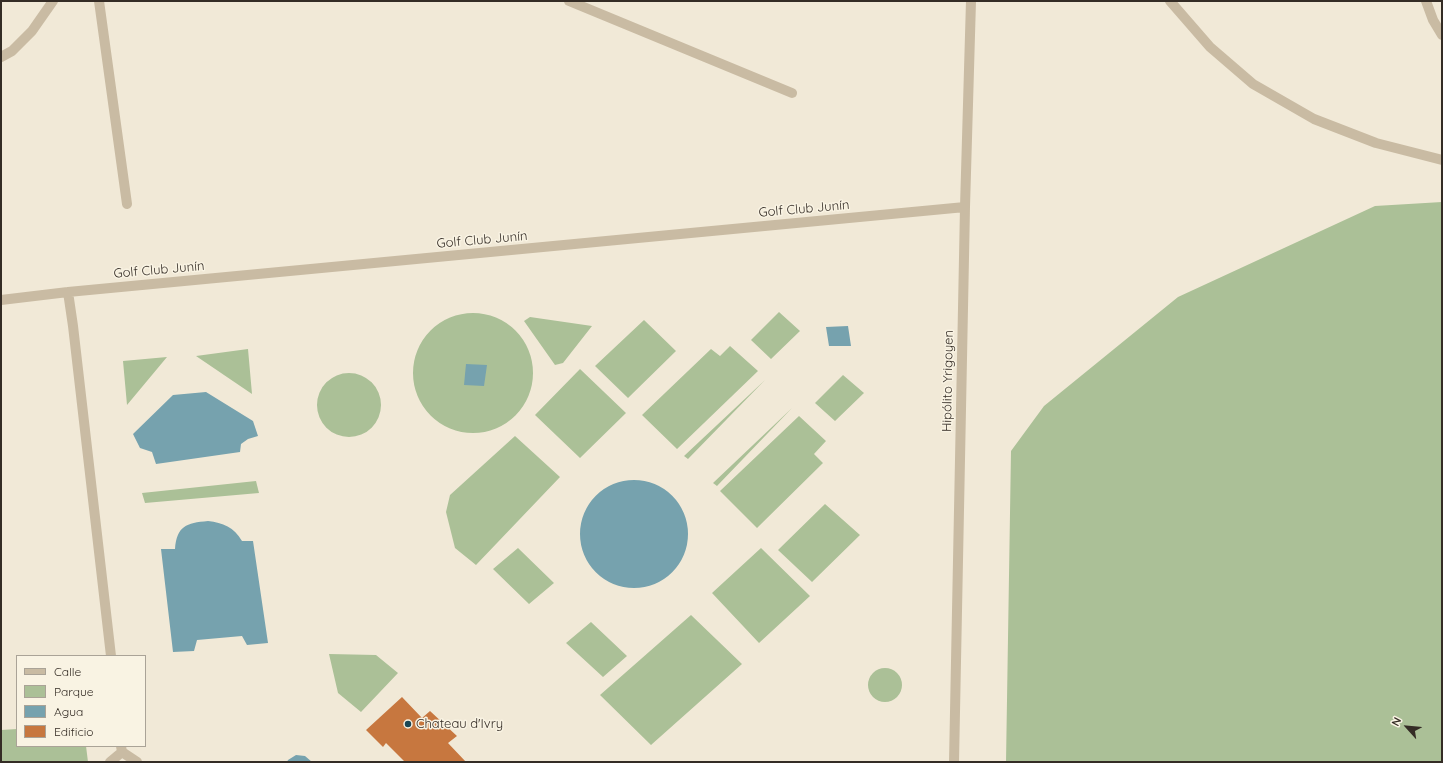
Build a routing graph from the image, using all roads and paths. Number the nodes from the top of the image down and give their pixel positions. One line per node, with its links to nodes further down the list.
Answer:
1 (53, 1): 8 (street)
2 (99, 1): 11 (street)
3 (569, 1): 9 (street)
4 (971, 1): 12 (street, Hipólito Yrigoyen)
5 (1170, 1): 10 (street)
6 (1426, 1): 7 (street)
7 (1442, 35)
8 (1, 57)
9 (792, 93)
10 (1442, 160)
11 (127, 204)
12 (965, 207): 13 (street, Golf Club Junín); 19 (street, Hipólito Yrigoyen)
13 (68, 292): 14 (street, Golf Club Junín); 15 (street)
14 (1, 300)
15 (111, 655)
16 (122, 749): 17 (street); 18 (street)
17 (110, 762)
18 (137, 762)
19 (954, 762)

